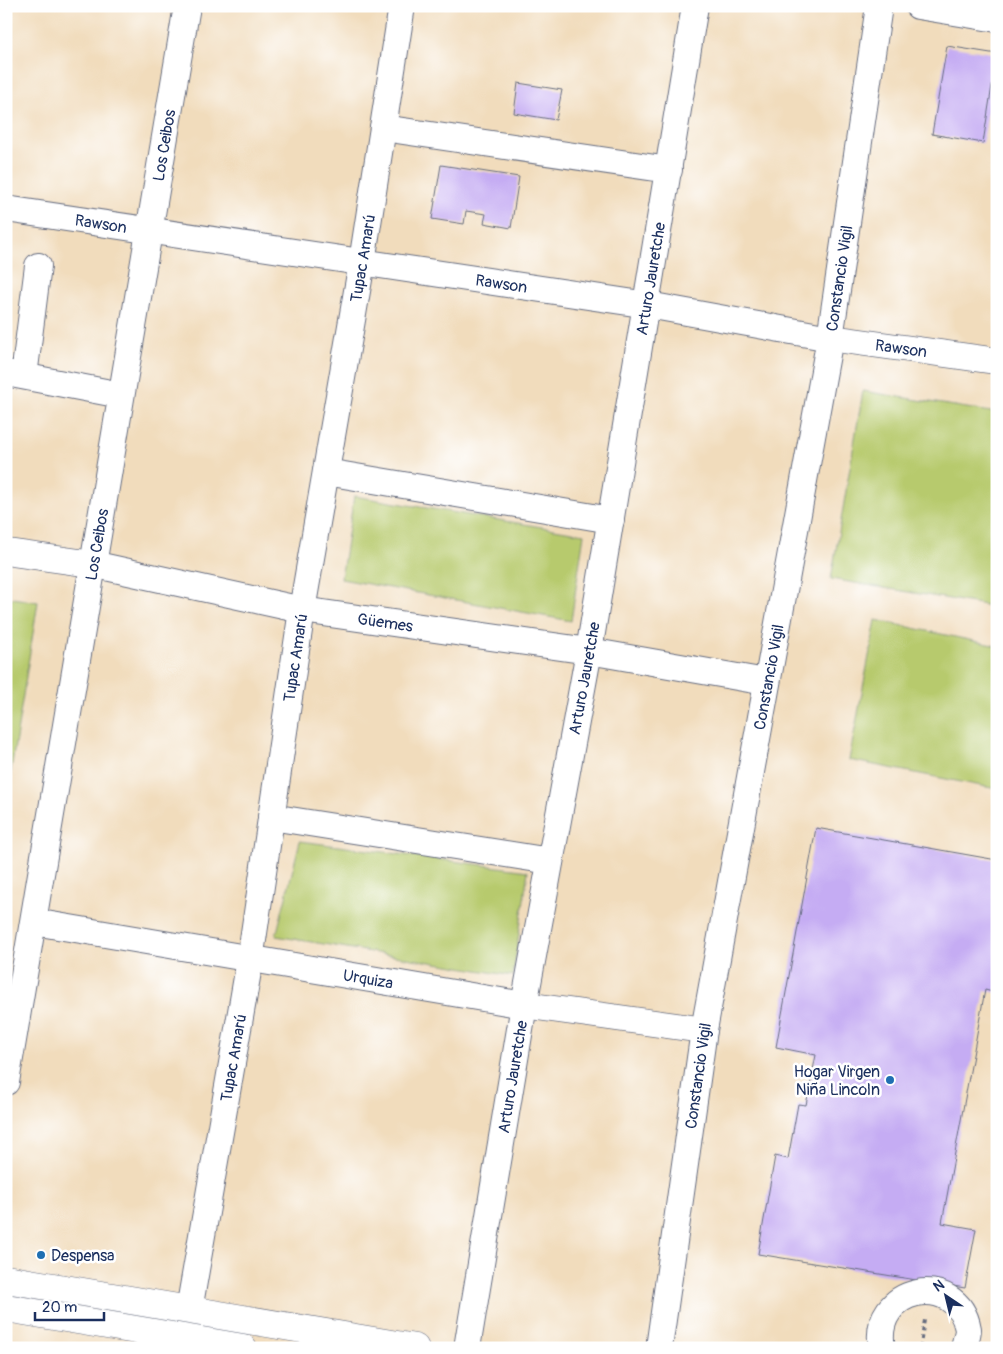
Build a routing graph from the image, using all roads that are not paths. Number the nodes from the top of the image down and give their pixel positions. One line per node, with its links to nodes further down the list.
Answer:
1 (187, 6): 10 (street, Los Ceibos)
2 (402, 6): 7 (street, Tupac Amarú)
3 (695, 6): 8 (street, Arturo Jauretche)
4 (879, 6): 14 (street, Constancio Vigil)
5 (918, 6): 6 (street)
6 (997, 19)
7 (383, 128): 8 (street); 11 (street, Tupac Amarú)
8 (669, 170): 13 (street, Arturo Jauretche)
9 (6, 209): 10 (street, Rawson)
10 (148, 231): 11 (street, Rawson); 17 (street, Los Ceibos)
11 (362, 262): 13 (street, Rawson); 18 (street, Tupac Amarú)
12 (38, 266): 16 (street)
13 (648, 305): 14 (street, Rawson); 19 (street, Arturo Jauretche)
14 (830, 338): 15 (street, Rawson); 24 (street, Constancio Vigil)
15 (997, 361)
16 (15, 375): 17 (street)
17 (121, 395): 21 (street, Los Ceibos)
18 (326, 472): 19 (street); 22 (street, Tupac Amarú)
19 (611, 520): 23 (street, Arturo Jauretche)
20 (6, 552): 21 (street, Güemes)
21 (92, 564): 22 (street, Güemes); 27 (street, Los Ceibos)
22 (302, 610): 23 (street, Güemes); 25 (street, Tupac Amarú)
23 (589, 651): 24 (street, Güemes); 26 (street, Arturo Jauretche)
24 (766, 682): 30 (street, Constancio Vigil)
25 (271, 817): 26 (street); 28 (street, Tupac Amarú)
26 (550, 862): 29 (street, Arturo Jauretche)
27 (34, 922): 28 (street, Urquiza); 31 (street, Los Ceibos)
28 (250, 960): 29 (street, Urquiza); 34 (street, Tupac Amarú)
29 (524, 1005): 30 (street, Urquiza); 37 (street, Arturo Jauretche)
30 (704, 1030): 38 (street, Constancio Vigil)
31 (6, 1082)
32 (6, 1279): 34 (main road)
33 (6, 1308): 35 (main road)
34 (189, 1310): 36 (main road)
35 (243, 1348)
36 (415, 1348)
37 (467, 1348)
38 (660, 1348)
39 (882, 1348): 40 (street)
40 (964, 1348)

